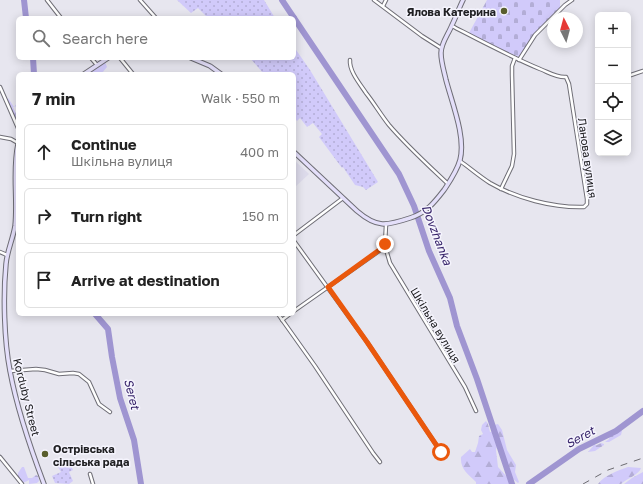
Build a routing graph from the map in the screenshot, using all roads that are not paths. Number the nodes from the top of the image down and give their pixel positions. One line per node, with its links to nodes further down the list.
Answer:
1 (47, 0): 8 (street)
2 (140, 0): 9 (street)
3 (374, 0): 7 (street)
4 (386, 0): 7 (street)
5 (463, 0): 10 (street)
6 (572, 0): 18 (street)
7 (383, 6): 11 (street)
8 (59, 16)
9 (154, 16)
10 (452, 26): 11 (street); 12 (street, Ланова вулиця)
11 (442, 48): 31 (street)
12 (515, 58): 18 (street, Ланова вулиця); 33 (street)
13 (93, 60): 19 (street)
14 (105, 60): 19 (street)
15 (122, 60): 22 (street)
16 (196, 60): 23 (street)
17 (350, 60): 32 (street)
18 (519, 60): 33 (street, Ланова вулиця)
19 (97, 65): 21 (street)
20 (643, 71): 24 (street)
21 (87, 72)
22 (131, 72)
23 (218, 72)
24 (631, 75)
25 (0, 87): 26 (street)
26 (16, 123)
27 (0, 137): 28 (street)
28 (16, 142)
29 (296, 154): 34 (street)
30 (16, 158): 40 (street, Korduby Street)
31 (460, 161): 32 (street); 33 (street, Ланова вулиця)
32 (448, 184): 35 (street)
33 (502, 189)
34 (343, 198): 35 (street); 36 (street)
35 (386, 225): 38 (street)
36 (296, 233)
37 (296, 244): 41 (street)
38 (385, 246): 41 (street); 47 (street, Шкільна вулиця)
39 (0, 252): 40 (street)
40 (7, 255): 46 (street, Korduby Street)
41 (328, 287): 42 (street); 49 (street)
42 (296, 310)
43 (279, 316): 45 (street)
44 (287, 316): 45 (street)
45 (282, 320): 51 (street)
46 (10, 371): 48 (street); 54 (street, Korduby Street)
47 (476, 411)
48 (110, 412)
49 (441, 452)
50 (0, 457): 53 (street)
51 (380, 462)
52 (90, 474): 55 (street)
53 (22, 484)
54 (44, 484)
55 (93, 484)

